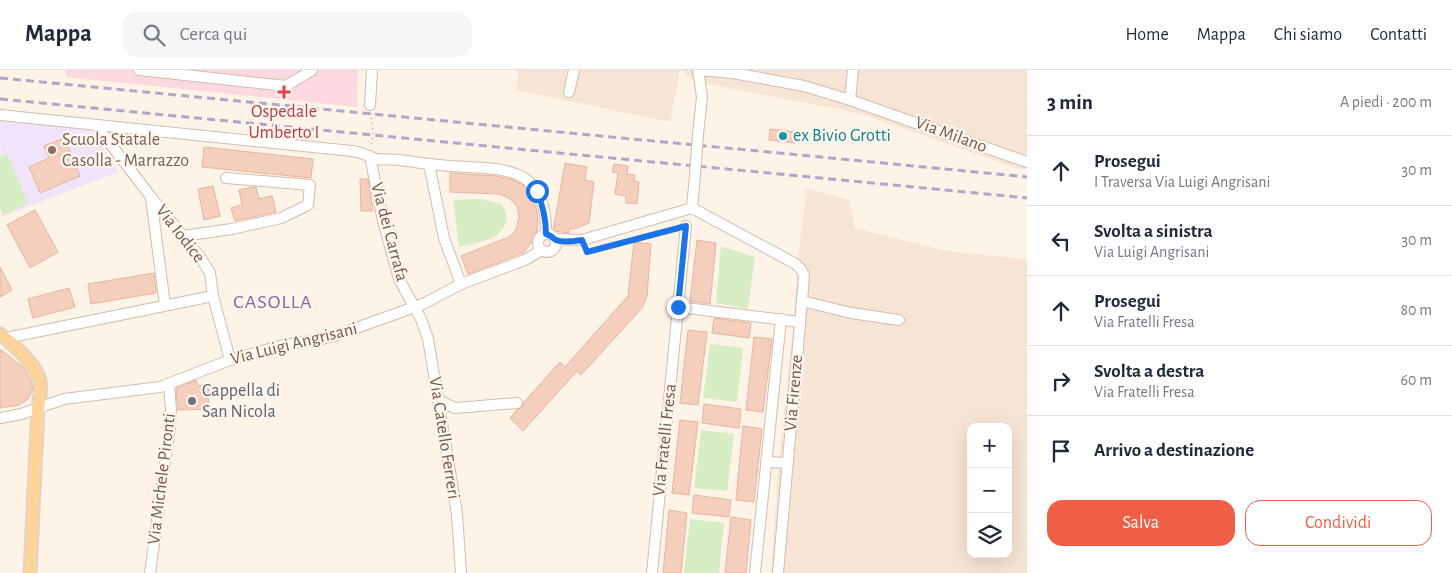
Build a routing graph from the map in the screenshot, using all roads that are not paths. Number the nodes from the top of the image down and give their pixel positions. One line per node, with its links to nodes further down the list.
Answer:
1 (138, 70): 2 (street)
2 (312, 70)
3 (372, 70): 9 (street)
4 (574, 70): 7 (street)
5 (698, 70): 8 (street, Via Milano); 17 (street, bridge)
6 (853, 70): 8 (street)
7 (569, 92)
8 (850, 100): 13 (street, Via Milano)
9 (370, 105)
10 (0, 115): 11 (street)
11 (96, 125): 12 (street); 16 (street, Via Iodice)
12 (370, 156): 14 (street); 25 (street, Via dei Carrafa)
13 (1027, 162)
14 (429, 164): 20 (street); 21 (street)
15 (226, 178): 19 (street)
16 (151, 197): 19 (street, Via Iodice); 24 (street)
17 (692, 208): 20 (street, Via Luigi Angrisani); 23 (street)
18 (686, 226): 26 (street, Via Fratelli Fresa)
19 (183, 236): 22 (street, Via Iodice)
20 (549, 243): 21 (street, Via Luigi Angrisani)
21 (461, 284): 25 (street, Via Luigi Angrisani)
22 (213, 296): 24 (street); 31 (street, Via Iodice)
23 (802, 301): 28 (street); 29 (street)
24 (165, 305): 30 (street)
25 (414, 307): 31 (street, Via Luigi Angrisani); 33 (street, Via Catello Ferreri)
26 (678, 307): 27 (street); 42 (street, Via Fratelli Fresa)
27 (781, 320): 29 (street); 37 (street)
28 (899, 320)
29 (800, 322): 38 (street, Via Firenze)
30 (3, 336): 35 (main road)
31 (230, 360): 32 (street, Via Luigi Angrisani)
32 (170, 384): 35 (street, Via Luigi Angrisani); 40 (street, Via Michele Pironti)
33 (438, 400): 34 (street); 41 (street, Via Catello Ferreri)
34 (517, 403)
35 (38, 408): 36 (street, Via Luigi Angrisani); 39 (main road)
36 (0, 418)
37 (767, 462): 38 (street); 43 (street)
38 (784, 463): 44 (street, Via Firenze)
39 (30, 573)
40 (150, 573)
41 (461, 573)
42 (652, 573)
43 (755, 573)
44 (778, 573)

